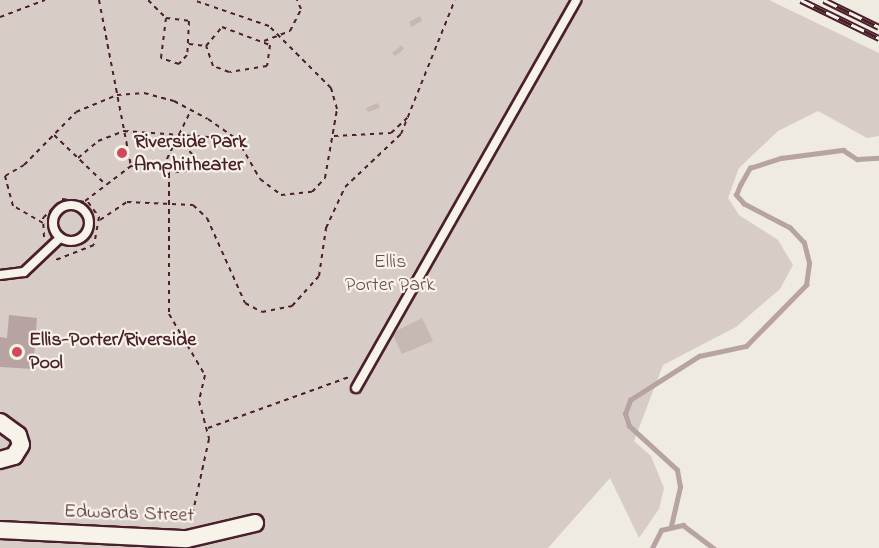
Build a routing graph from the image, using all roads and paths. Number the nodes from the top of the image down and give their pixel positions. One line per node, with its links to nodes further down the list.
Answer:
1 (45, 0): 8 (path)
2 (99, 0): 14 (path)
3 (148, 0): 9 (path)
4 (193, 0): 10 (path)
5 (297, 0): 10 (path)
6 (455, 0): 16 (path)
7 (576, 0): 33 (lane)
8 (0, 17)
9 (166, 18): 12 (path); 12 (path)
10 (282, 38): 11 (path); 19 (path)
11 (264, 42): 13 (path); 13 (path)
12 (189, 44): 13 (path)
13 (206, 46)
14 (117, 95): 15 (path); 17 (path); 18 (path)
15 (191, 109): 20 (path); 21 (path)
16 (413, 110): 19 (path); 28 (path)
17 (124, 131): 20 (path); 22 (path); 23 (path)
18 (53, 135): 22 (path); 30 (path)
19 (334, 136): 21 (path)
20 (177, 138): 21 (path); 24 (path); 25 (path)
21 (237, 139)
22 (78, 158): 26 (path)
23 (131, 166): 24 (path); 26 (path)
24 (163, 167): 25 (path)
25 (169, 173): 28 (path)
26 (104, 183): 27 (path)
27 (85, 201)
28 (169, 203): 29 (path); 36 (path)
29 (100, 220)
30 (43, 223)
31 (60, 238): 31 (lane); 32 (lane)
32 (0, 275)
33 (367, 370): 34 (lane); 36 (path)
34 (356, 388)
35 (0, 422): 37 (street)
36 (208, 428): 40 (path)
37 (0, 460)
38 (255, 523): 40 (street, Edwards Street)
39 (0, 530): 40 (street, Edwards Street)
40 (187, 539)

